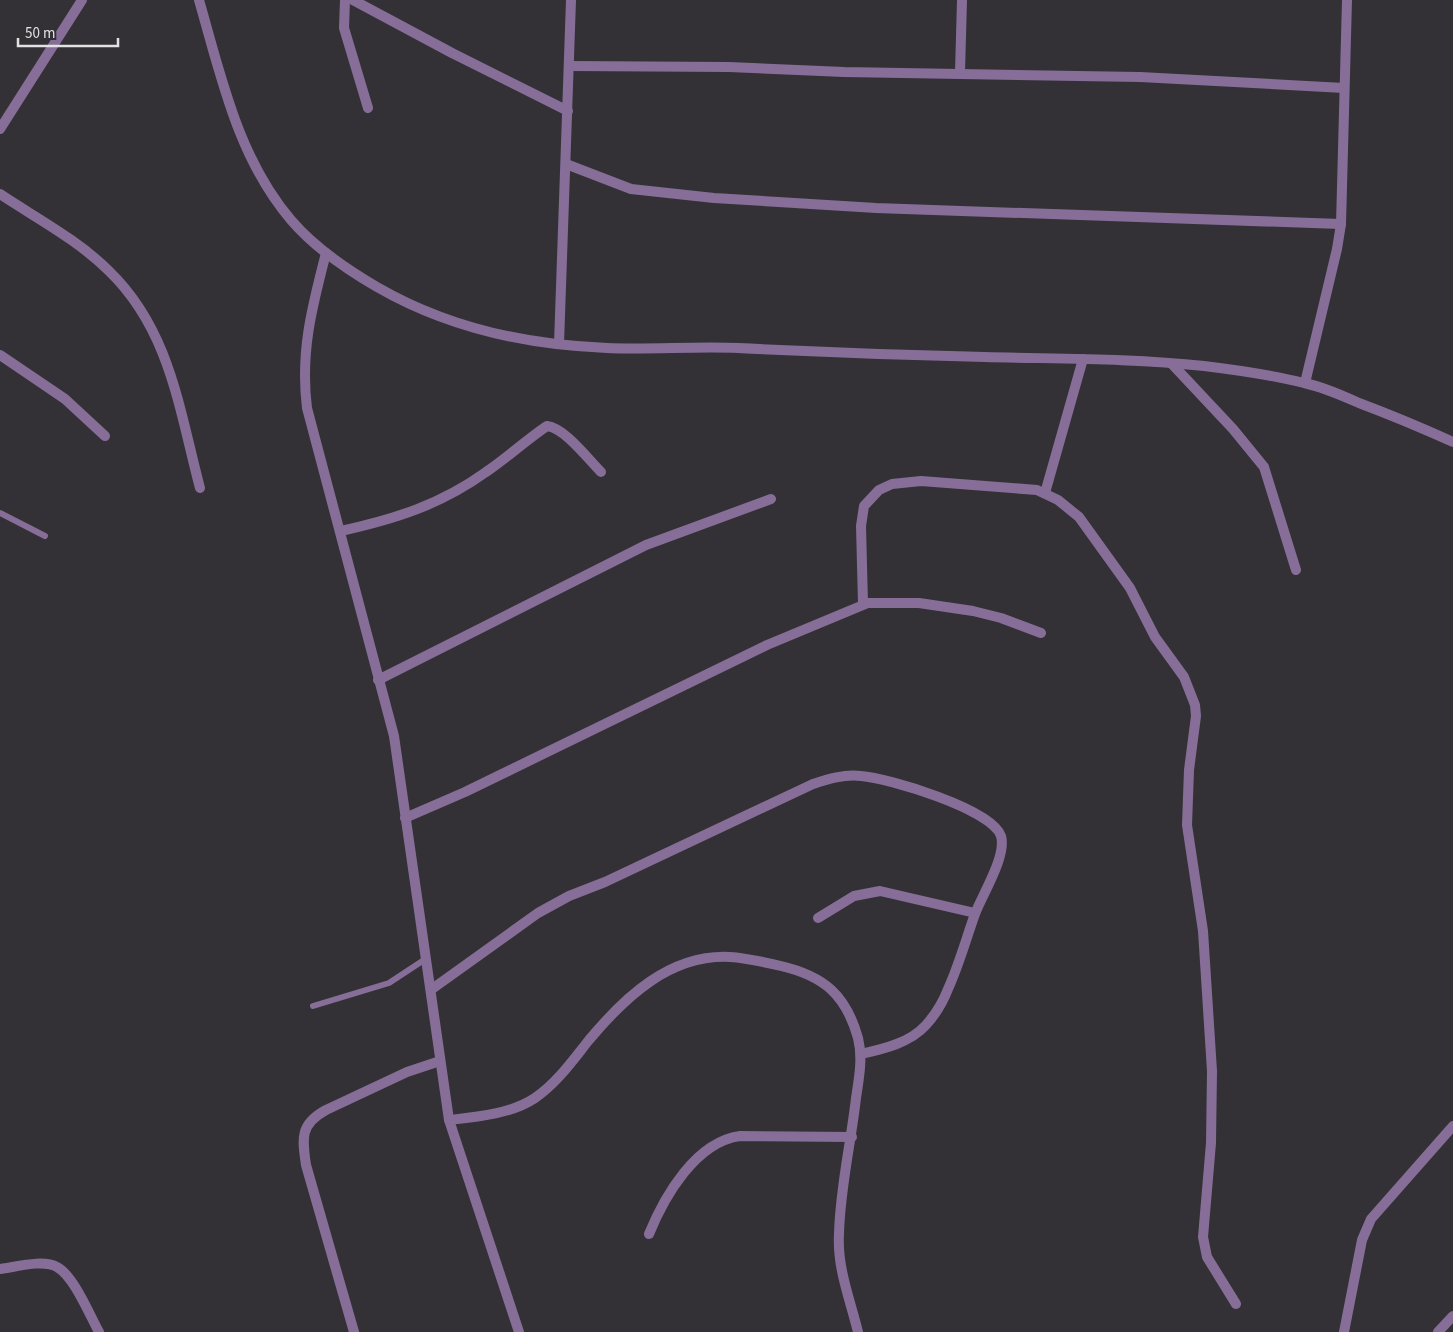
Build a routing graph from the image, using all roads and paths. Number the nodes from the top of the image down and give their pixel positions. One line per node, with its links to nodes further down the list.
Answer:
1 (82, 0): 13 (street)
2 (199, 0): 17 (street)
3 (345, 0): 11 (street)
4 (353, 0): 12 (street)
5 (571, 0): 8 (street)
6 (962, 0): 9 (street)
7 (1347, 0): 10 (street)
8 (569, 66): 9 (street); 12 (street)
9 (960, 72): 10 (street)
10 (1344, 88): 16 (street)
11 (368, 108)
12 (568, 110): 14 (street)
13 (0, 129)
14 (566, 164): 16 (street); 18 (street)
15 (0, 194): 26 (street)
16 (1341, 224): 22 (street)
17 (326, 253): 18 (street); 30 (street)
18 (559, 344): 20 (street)
19 (0, 355): 23 (street)
20 (1083, 359): 21 (street); 27 (street)
21 (1172, 364): 22 (street); 32 (street)
22 (1304, 383): 24 (street)
23 (105, 436)
24 (1453, 442)
25 (601, 472): 30 (street)
26 (200, 488)
27 (1045, 493): 33 (street); 49 (street)
28 (771, 499): 35 (street)
29 (0, 514): 31 (lane)
30 (341, 531): 35 (street)
31 (45, 536)
32 (1296, 570)
33 (863, 604): 34 (street); 36 (street)
34 (1041, 633)
35 (378, 680): 36 (street)
36 (406, 818): 39 (street)
37 (975, 912): 38 (street); 40 (street); 42 (street)
38 (818, 918)
39 (427, 958): 40 (street); 41 (lane)
40 (432, 989): 43 (street)
41 (314, 1006)
42 (861, 1054): 44 (street); 46 (street)
43 (440, 1062): 44 (street); 52 (street)
44 (449, 1120): 53 (street)
45 (1453, 1126): 55 (street)
46 (852, 1137): 47 (street); 54 (street)
47 (649, 1234)
48 (0, 1269): 51 (street)
49 (1236, 1304)
50 (1453, 1316): 56 (street)
51 (99, 1332)
52 (354, 1332)
53 (519, 1332)
54 (858, 1332)
55 (1344, 1332)
56 (1438, 1332)

